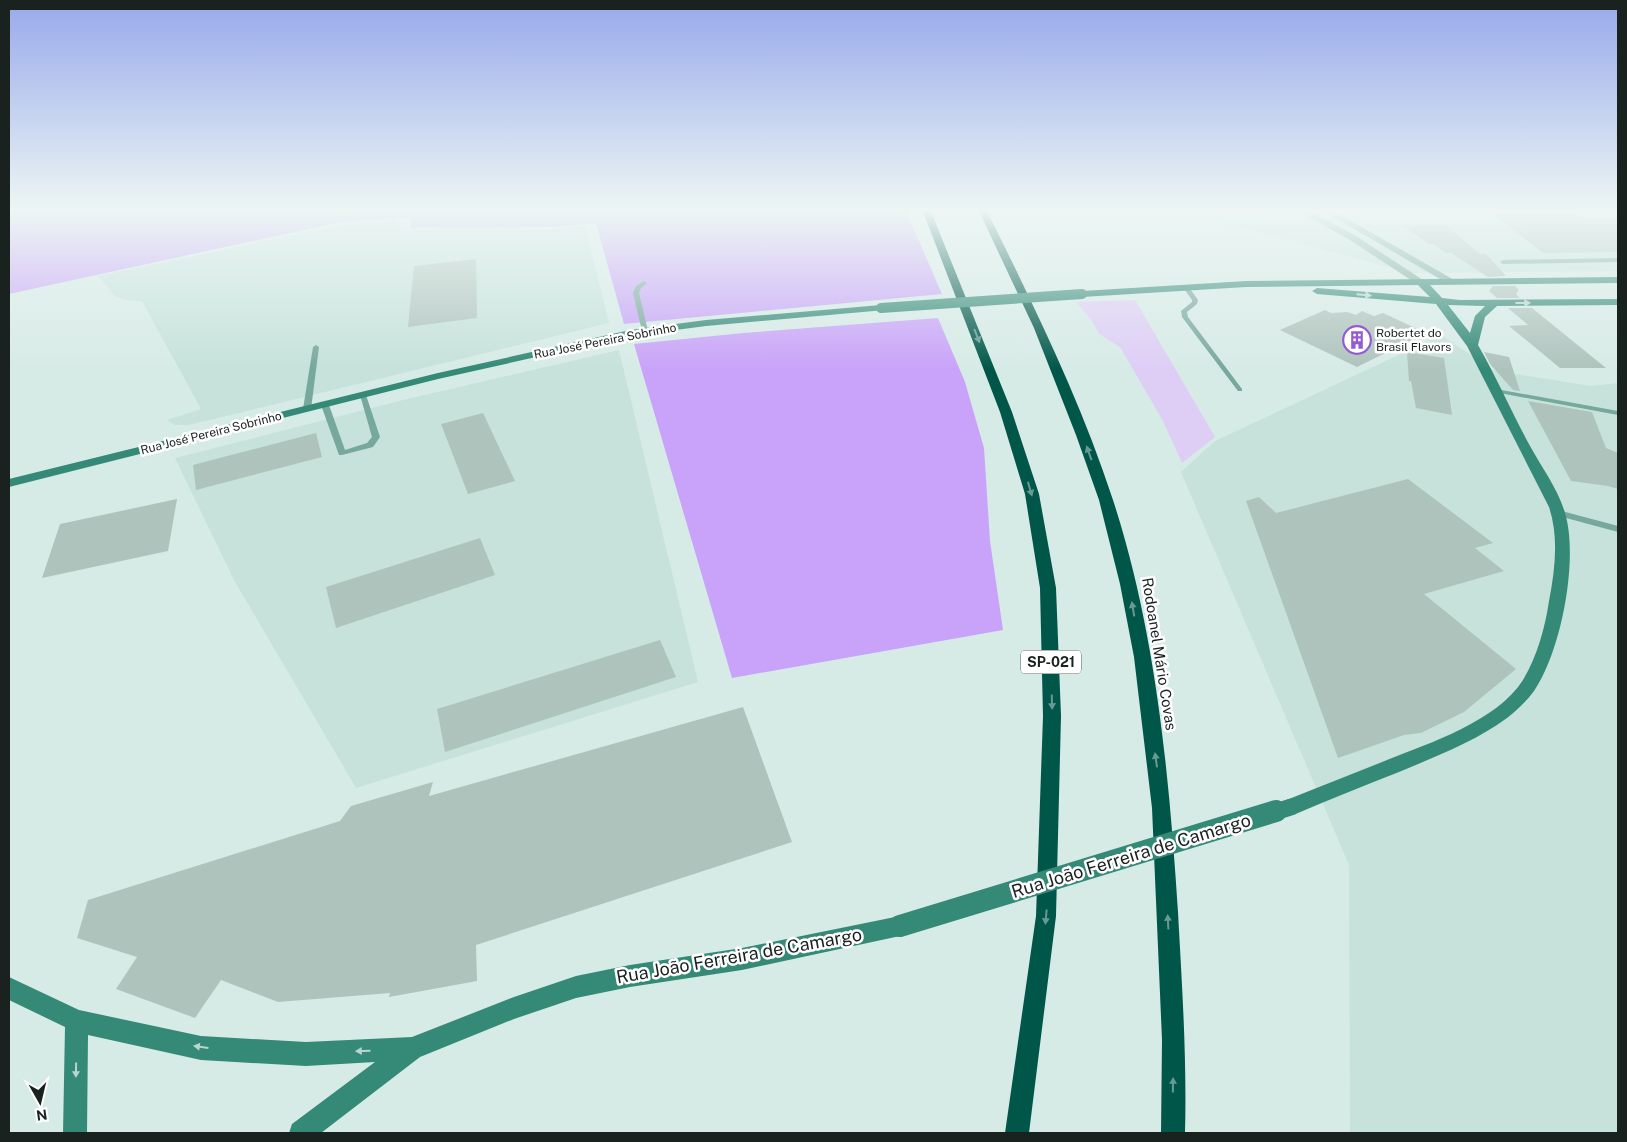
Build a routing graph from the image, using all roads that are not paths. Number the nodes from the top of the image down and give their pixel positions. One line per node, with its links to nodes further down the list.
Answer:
1 (947, 262): 31 (highway, SP-021, one-way to 31)
2 (1008, 262): 32 (highway, Rodoanel Mário Covas, one-way to 2)
3 (1391, 262): 7 (street)
4 (1418, 262): 6 (street)
5 (1618, 280): 6 (street, Rua José Pereira Sobrinho)
6 (1451, 281): 7 (street, Rua José Pereira Sobrinho)
7 (1421, 282): 9 (street, Rua José Pereira Sobrinho); 11 (street, Rua João Ferreira de Camargo)
8 (644, 283): 14 (lane)
9 (1246, 284): 10 (street, Rua José Pereira Sobrinho); 11 (street, Rua José Pereira Sobrinho, one-way to 11)
10 (1186, 287): 14 (street, Rua José Pereira Sobrinho, bridge); 17 (lane)
11 (1439, 302): 13 (street, Rua José Pereira Sobrinho); 15 (street, Rua João Ferreira de Camargo)
12 (1618, 302): 13 (street, Rua José Pereira Sobrinho, one-way to 12)
13 (1494, 303): 15 (street)
14 (645, 331): 19 (street, Rua José Pereira Sobrinho)
15 (1473, 345): 18 (street, Rua João Ferreira de Camargo)
16 (316, 347): 21 (lane)
17 (1240, 390)
18 (1496, 392): 22 (lane); 24 (street, Rua João Ferreira de Camargo)
19 (363, 395): 20 (street, Rua José Pereira Sobrinho); 20 (lane)
20 (325, 405): 21 (street, Rua José Pereira Sobrinho)
21 (307, 409): 23 (street, Rua José Pereira Sobrinho)
22 (1618, 413)
23 (9, 483)
24 (1558, 513): 25 (lane); 28 (street, Rua João Ferreira de Camargo, bridge)
25 (1618, 529)
26 (9, 988): 27 (street)
27 (78, 1021): 28 (street, one-way to 27); 29 (street, one-way to 29)
28 (412, 1049): 30 (street, Rua João Ferreira de Camargo)
29 (75, 1133)
30 (301, 1133)
31 (1017, 1133)
32 (1173, 1133)

